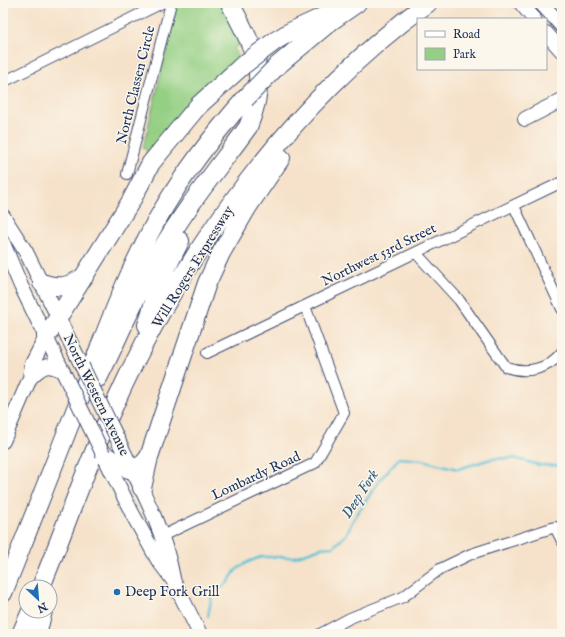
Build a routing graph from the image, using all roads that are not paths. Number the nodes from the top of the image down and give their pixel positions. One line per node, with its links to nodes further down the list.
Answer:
1 (162, 3): 13 (street)
2 (171, 3): 17 (street, North Classen Circle)
3 (240, 3): 32 (highway); 37 (highway)
4 (353, 3): 23 (highway, bridge)
5 (357, 3): 37 (highway, bridge)
6 (428, 3): 14 (highway, Will Rogers Expressway)
7 (521, 3): 9 (main road)
8 (541, 3): 10 (main road)
9 (533, 18)
10 (562, 26)
11 (547, 34): 12 (main road)
12 (562, 51)
13 (3, 82)
14 (326, 91): 32 (highway, Will Rogers Expressway); 38 (highway)
15 (562, 100): 16 (main road)
16 (524, 119)
17 (128, 174)
18 (562, 182): 19 (street, Northwest 53rd Street)
19 (514, 206): 22 (street, Northwest 53rd Street); 26 (street)
20 (3, 216): 24 (main road, North Western Avenue)
21 (3, 243): 28 (main road, North Western Avenue)
22 (416, 253): 25 (street, Northwest 53rd Street); 29 (street)
23 (84, 277): 24 (highway); 27 (highway)
24 (42, 283): 27 (main road, North Western Avenue)
25 (305, 306): 30 (street, Northwest 53rd Street); 42 (street, Lombardy Road)
26 (562, 309)
27 (58, 317): 28 (highway); 33 (main road, North Western Avenue)
28 (46, 337): 31 (main road, North Western Avenue); 34 (main road)
29 (562, 352)
30 (207, 353)
31 (54, 354): 33 (main road); 34 (main road); 35 (main road, North Western Avenue)
32 (136, 360): 44 (highway, Will Rogers Expressway)
33 (79, 363): 40 (main road, North Western Avenue, bridge)
34 (31, 371): 35 (main road); 36 (main road)
35 (63, 371): 39 (main road, North Western Avenue, bridge)
36 (3, 441)
37 (59, 452): 48 (highway)
38 (149, 457): 40 (highway); 41 (highway)
39 (108, 460): 40 (highway); 47 (main road, North Western Avenue)
40 (133, 470): 41 (main road, North Western Avenue)
41 (142, 488): 42 (main road, North Western Avenue)
42 (162, 536): 47 (main road, North Western Avenue)
43 (562, 541): 54 (street)
44 (57, 544): 45 (highway, Will Rogers Expressway); 46 (highway)
45 (44, 579)
46 (50, 579)
47 (173, 580): 53 (main road, North Western Avenue)
48 (3, 593)
49 (28, 619): 51 (highway)
50 (41, 619): 52 (highway)
51 (21, 634)
52 (37, 634)
53 (200, 634)
54 (320, 634)

